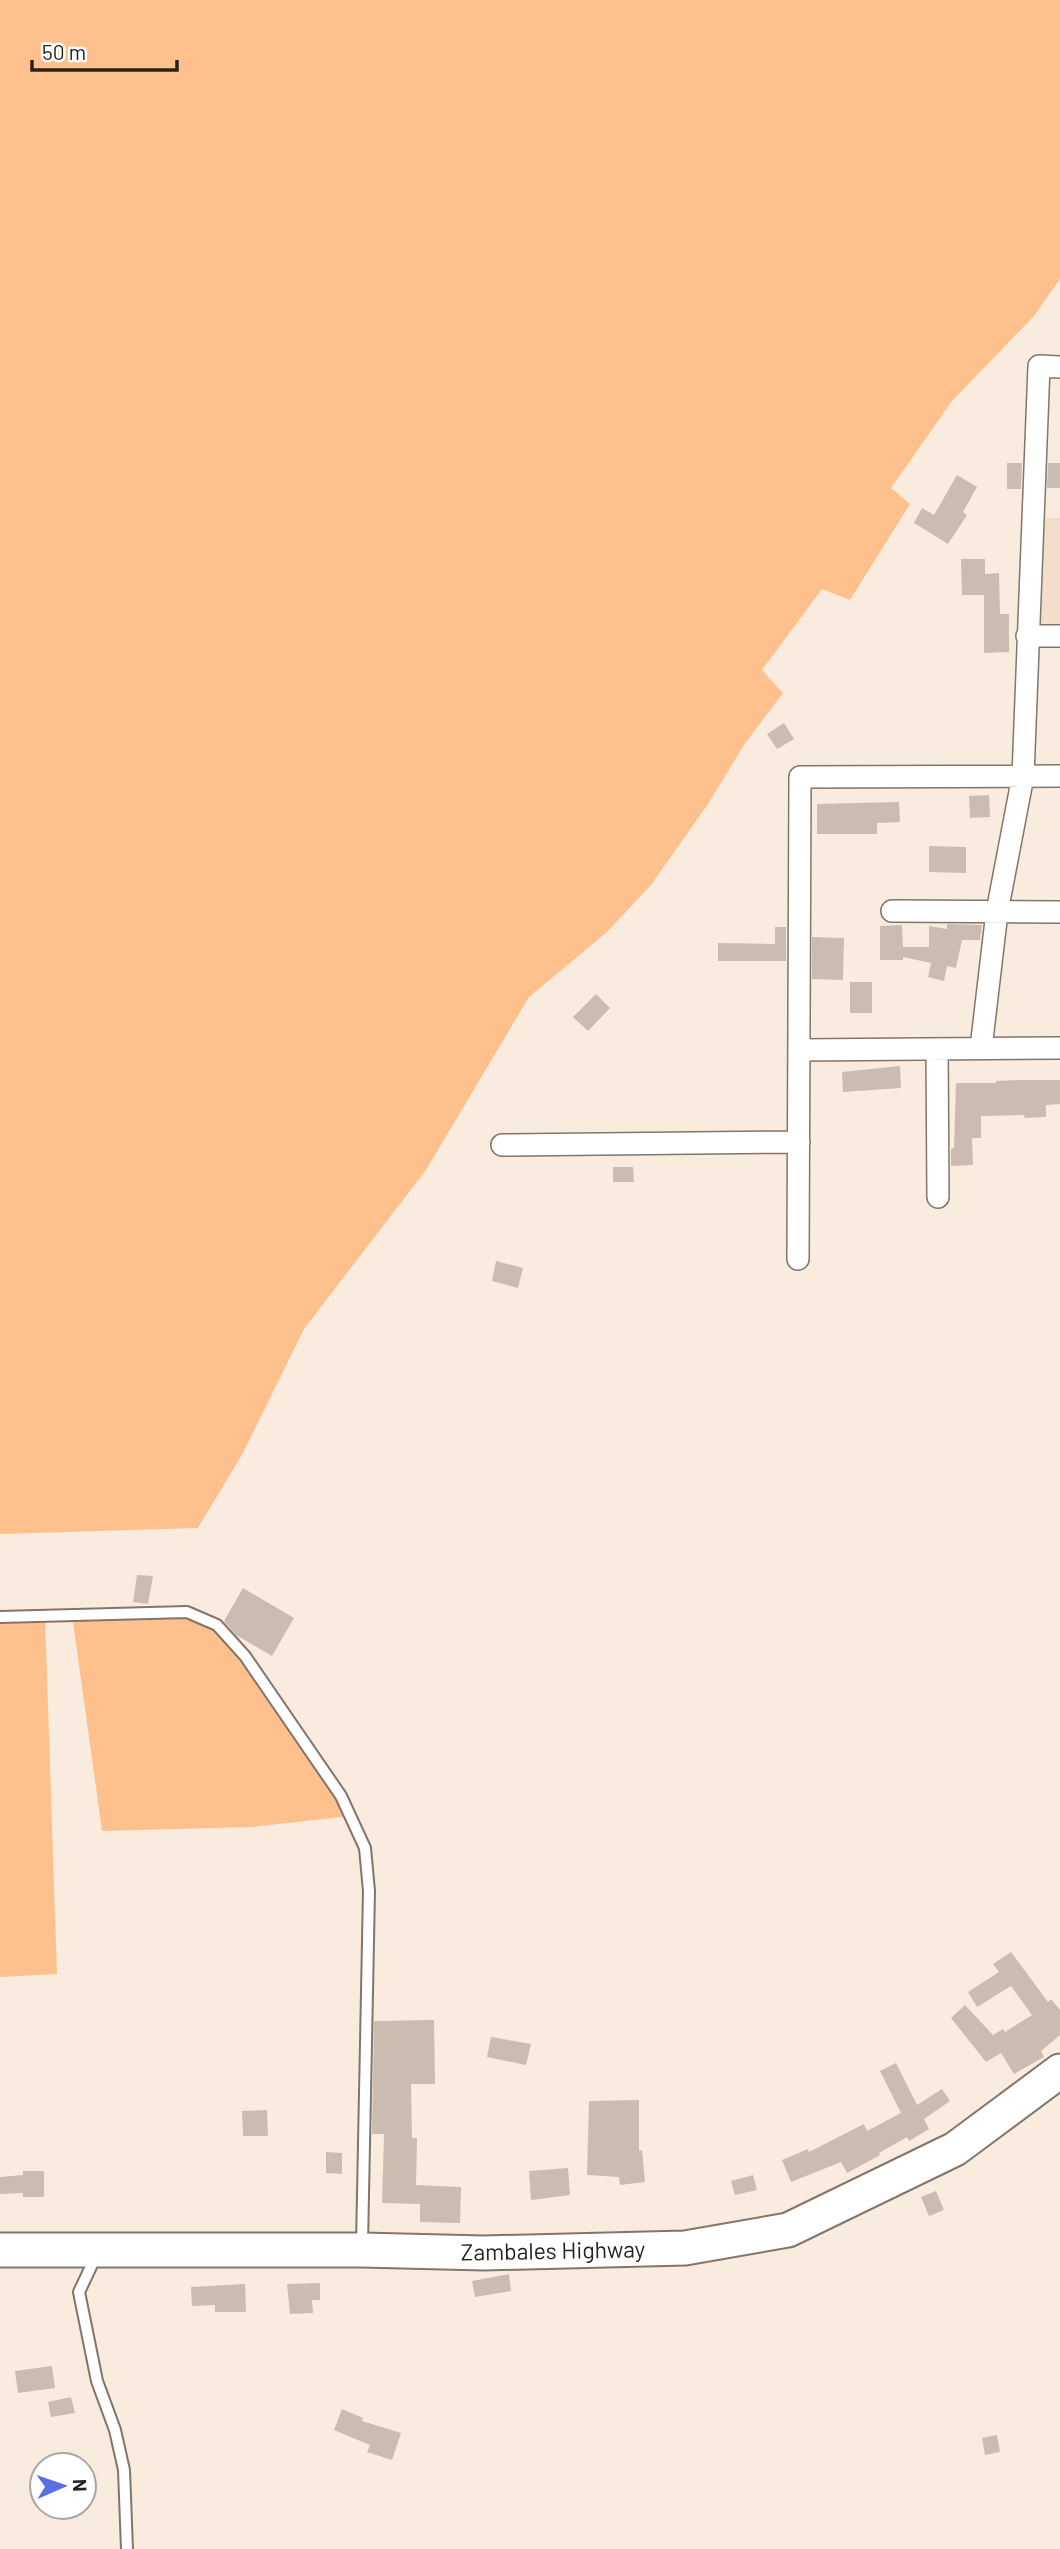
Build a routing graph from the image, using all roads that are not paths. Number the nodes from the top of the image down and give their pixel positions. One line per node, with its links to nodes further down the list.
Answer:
1 (1060, 367): 2 (street)
2 (1027, 636): 3 (street); 4 (street)
3 (1060, 636)
4 (1023, 776): 5 (street); 7 (street); 12 (street)
5 (1060, 776)
6 (892, 911): 7 (street)
7 (997, 912): 8 (street); 9 (street)
8 (1060, 912)
9 (981, 1048): 10 (street); 11 (street)
10 (1060, 1048)
11 (937, 1049): 12 (street); 15 (street)
12 (799, 1051): 13 (street)
13 (799, 1142): 14 (street); 16 (street)
14 (502, 1145)
15 (938, 1197)
16 (799, 1259)
17 (0, 1617): 20 (lane)
18 (1060, 2071): 20 (main road, Zambales Highway)
19 (0, 2250): 21 (main road, Zambales Highway)
20 (362, 2250): 21 (main road, Zambales Highway)
21 (98, 2252): 22 (lane)
22 (127, 2549)

